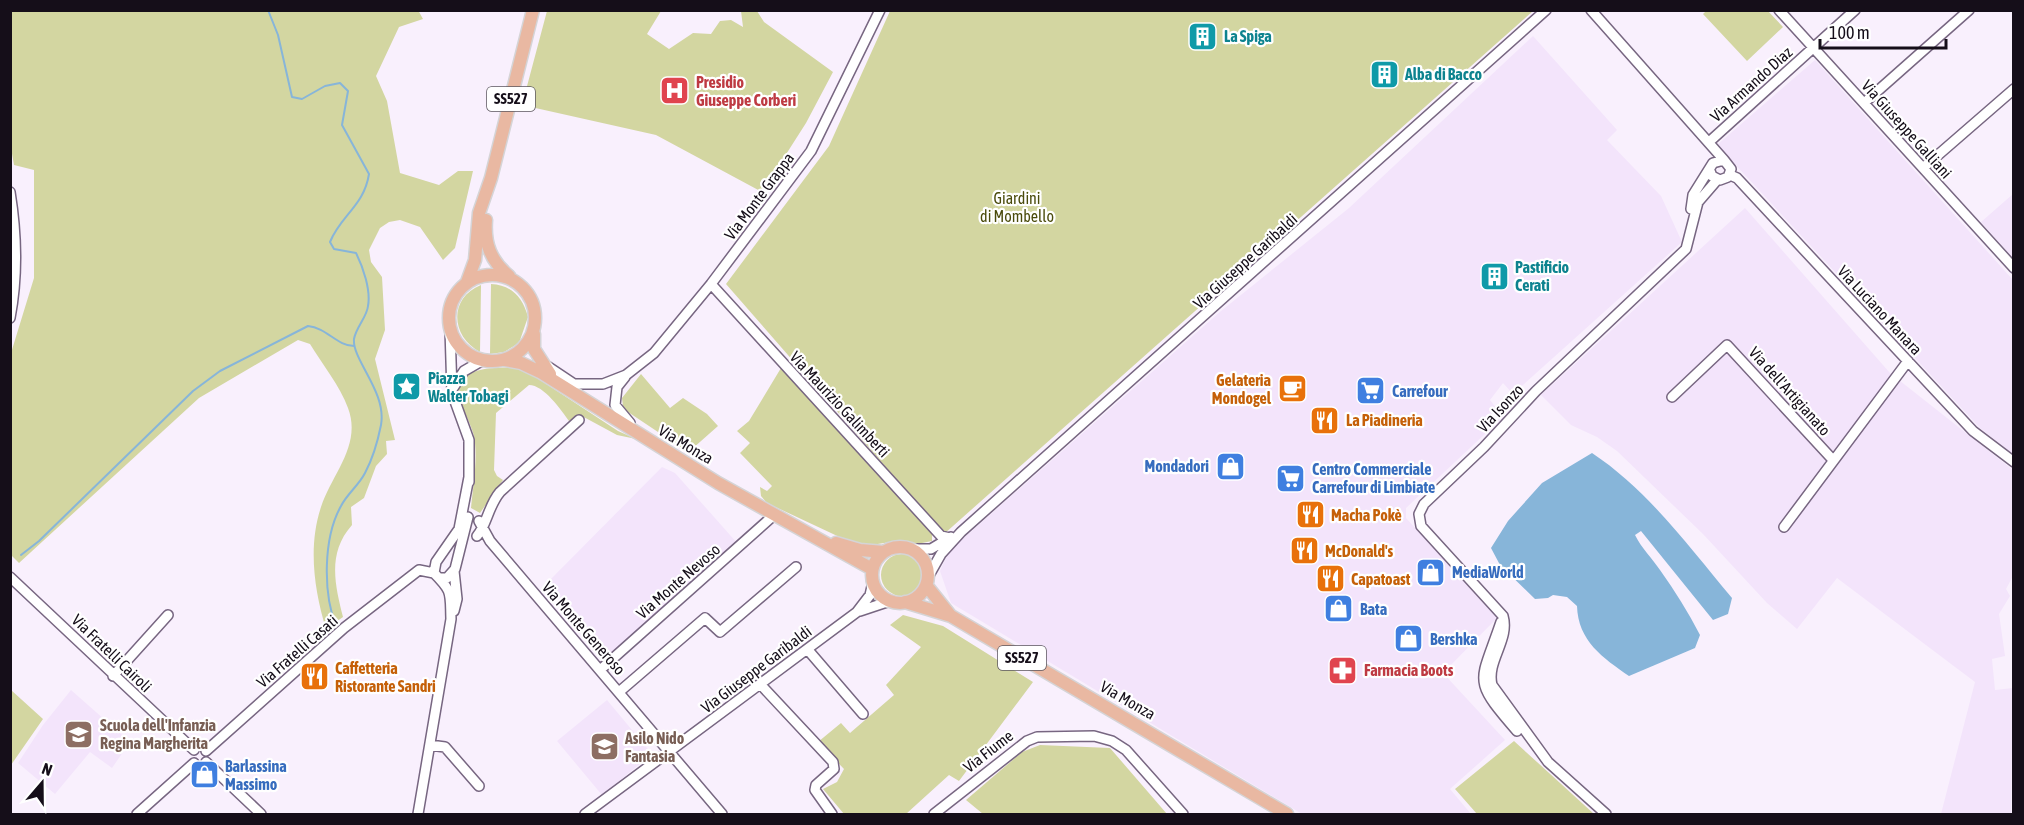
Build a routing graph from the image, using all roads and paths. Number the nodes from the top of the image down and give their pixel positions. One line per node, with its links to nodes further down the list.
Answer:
1 (533, 10): 17 (main road, SS527)
2 (880, 10): 23 (street, Via Monte Grappa)
3 (1546, 10): 45 (street, Via Giuseppe Garibaldi)
4 (1591, 10): 11 (street)
5 (1779, 10): 8 (street, Via Giuseppe Galliani)
6 (1855, 10): 8 (street, Via Armando Diaz)
7 (1969, 10): 10 (street)
8 (1813, 48): 10 (street, Via Giuseppe Galliani); 11 (street, Via Armando Diaz)
9 (2013, 89): 14 (street)
10 (1864, 103): 14 (street, Via Giuseppe Galliani)
11 (1710, 143): 12 (street); 13 (street)
12 (1724, 160): 13 (street); 15 (street)
13 (1712, 167): 16 (street); 19 (street, Via Isonzo)
14 (1923, 168): 20 (street, Via Giuseppe Galliani)
15 (1730, 175): 16 (street); 30 (street, Via Luciano Manara)
16 (1717, 180): 19 (street, Via Isonzo)
17 (489, 187): 21 (main road, SS527); 22 (main road, SS527)
18 (10, 192): 24 (street)
19 (1691, 226): 88 (street, Via Isonzo)
20 (2013, 268)
21 (514, 281): 22 (main road); 25 (main road, SS527)
22 (467, 282): 26 (main road, SS527)
23 (711, 284): 31 (street, Via Monte Grappa); 46 (street, Via Maurizio Galimberti)
24 (10, 318)
25 (535, 327): 28 (main road); 29 (main road, Via Monza / SS527)
26 (450, 329): 27 (main road); 33 (street)
27 (483, 360): 28 (main road, SS527); 33 (street)
28 (506, 360): 32 (main road, Via Monza / SS527)
29 (540, 361): 31 (street, Via Monte Grappa); 32 (main road, Via Monza / SS527)
30 (1908, 361): 37 (street, Via dell'Artigianato); 38 (street, Via Luciano Manara)
31 (626, 375): 36 (street, Via Monte Grappa)
32 (562, 386): 36 (main road, Via Monza / SS527)
33 (452, 393): 39 (street)
34 (1672, 397): 37 (street, Via dell'Artigianato)
35 (579, 420): 42 (street)
36 (653, 444): 40 (main road, Via Monza / SS527)
37 (1833, 460): 44 (street, Via dell'Artigianato)
38 (2013, 462)
39 (469, 477): 41 (street); 47 (street)
40 (774, 514): 43 (main road, Via Monza / SS527); 66 (street, Via Monte Nevoso)
41 (468, 518): 42 (street); 47 (street)
42 (481, 525): 47 (street); 66 (street, Via Monte Generoso)
43 (796, 527): 49 (main road, Via Monza / SS527); 52 (main road, Via Monza / SS527)
44 (1784, 527)
45 (961, 532): 46 (street, Via Giuseppe Garibaldi); 57 (street, Via Giuseppe Garibaldi)
46 (950, 538): 48 (street, Via Giuseppe Garibaldi)
47 (458, 545): 50 (street); 53 (street)
48 (913, 549): 49 (main road); 57 (main road)
49 (884, 552): 52 (main road)
50 (436, 562): 54 (street, Via Fratelli Casati); 55 (street)
51 (796, 567): 69 (street)
52 (872, 569): 58 (main road)
53 (454, 571): 55 (street); 64 (street)
54 (410, 576): 55 (street); 74 (street, Via Fratelli Casati)
55 (437, 576): 64 (street)
56 (10, 577): 67 (street, Via Fratelli Cairoli)
57 (927, 581): 60 (main road); 63 (main road, Via Monza / SS527)
58 (873, 582): 59 (main road); 61 (street, Via Giuseppe Garibaldi)
59 (890, 601): 60 (main road); 61 (street, Via Giuseppe Garibaldi)
60 (905, 602): 63 (main road, Via Monza / SS527)
61 (857, 612): 65 (street, Via Giuseppe Garibaldi)
62 (168, 615): 67 (street)
63 (951, 616): 87 (main road, Via Monza / SS527)
64 (451, 619): 71 (street)
65 (808, 650): 68 (street, Via Giuseppe Garibaldi); 70 (street)
66 (600, 670): 69 (street, Via Monte Generoso)
67 (113, 675): 73 (street, Via Fratelli Cairoli)
68 (760, 685): 75 (street, Via Giuseppe Garibaldi); 84 (street)
69 (619, 692): 75 (street, Via Monte Generoso)
70 (863, 714)
71 (433, 722): 72 (street); 82 (street)
72 (430, 745): 78 (street); 82 (street)
73 (194, 750): 74 (street); 77 (street)
74 (206, 751): 76 (street)
75 (669, 752): 79 (street, Via Giuseppe Garibaldi); 83 (street, Via Monte Generoso)
76 (206, 762): 77 (street); 81 (street)
77 (194, 763): 80 (street)
78 (479, 786)
79 (589, 813)
80 (137, 814)
81 (261, 814)
82 (418, 814)
83 (719, 814)
84 (832, 814)
85 (934, 814): 86 (street, Via Fiume)
86 (1183, 814)
87 (1287, 814)
88 (1606, 814)

